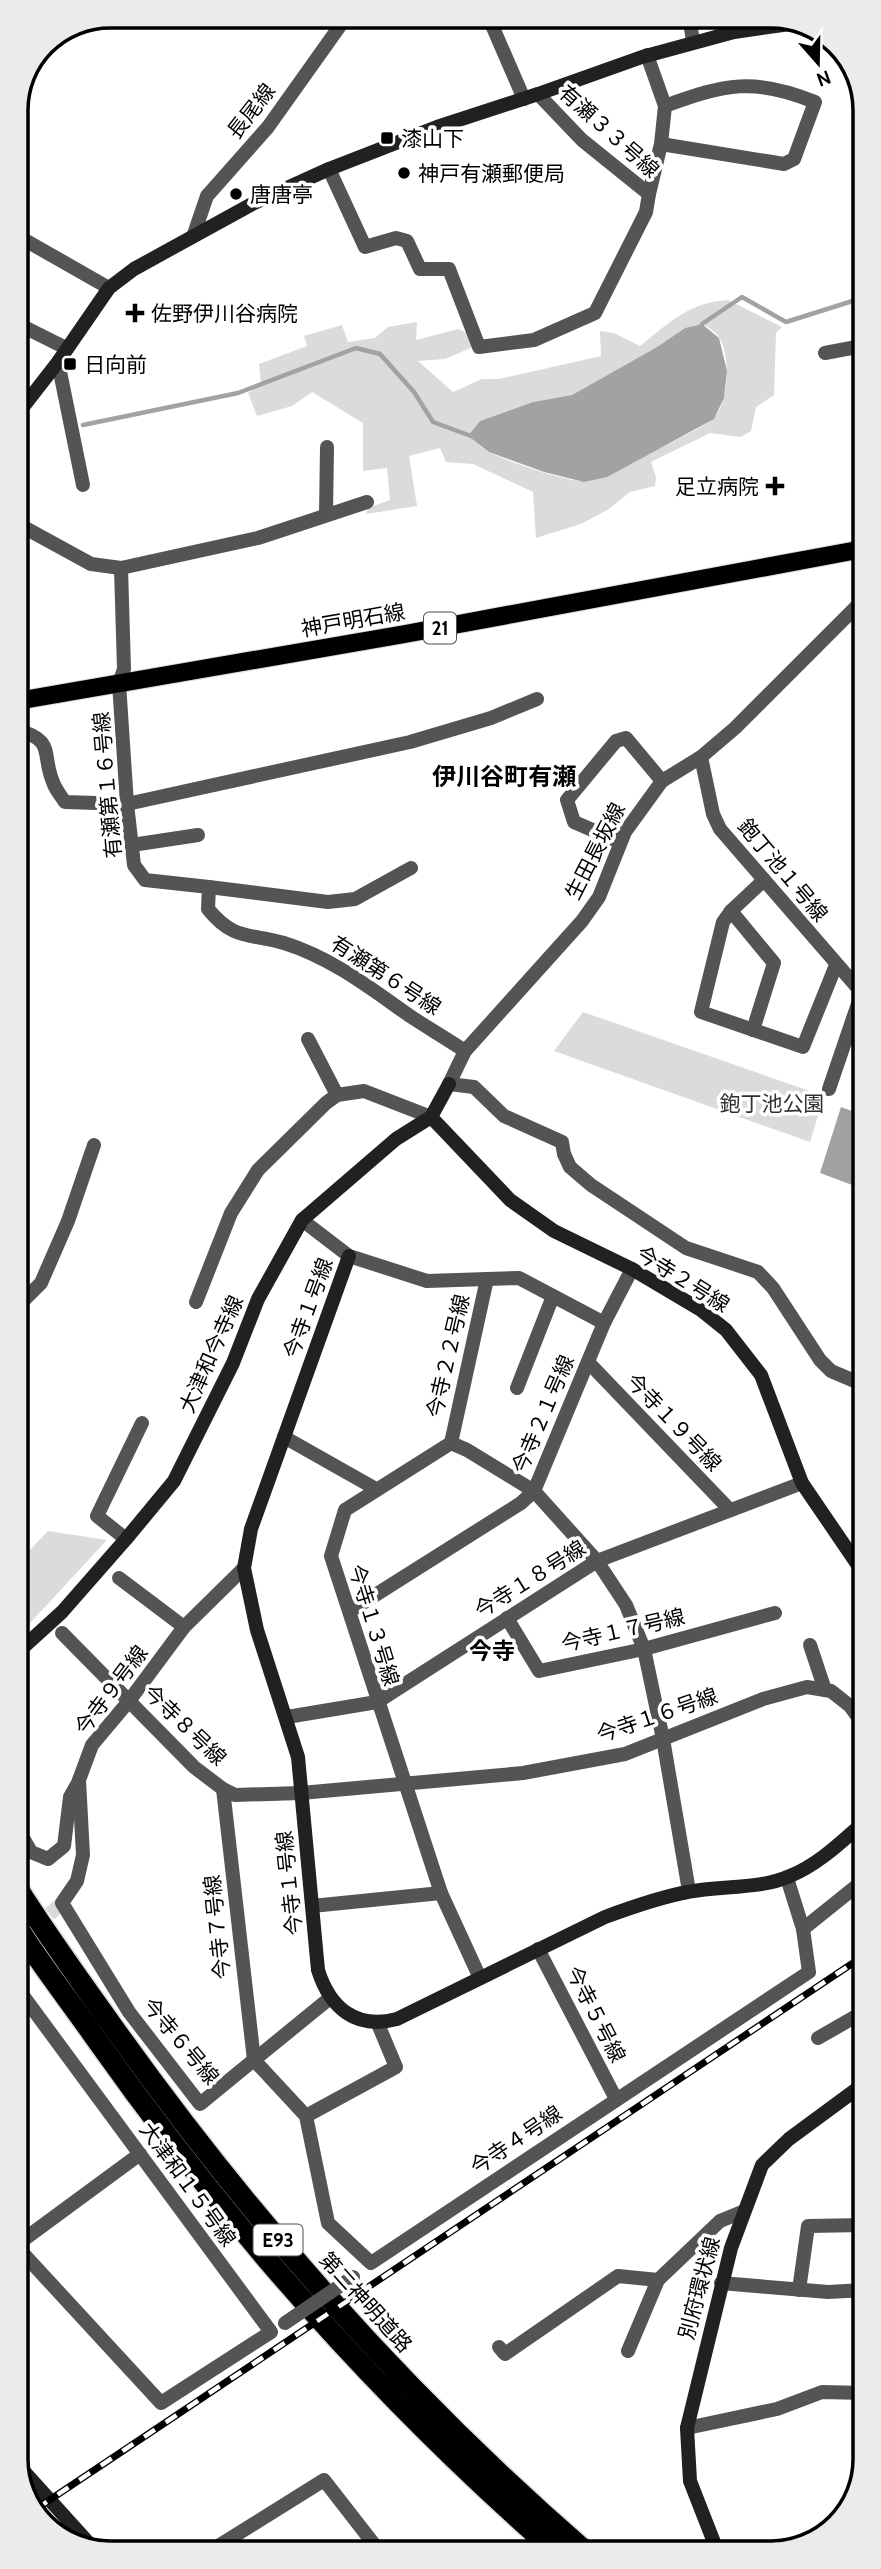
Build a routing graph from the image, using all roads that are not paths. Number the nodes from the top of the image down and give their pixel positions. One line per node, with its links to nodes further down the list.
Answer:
1 (338, 28): 12 (street, 長尾線)
2 (494, 28): 7 (street)
3 (691, 28): 5 (street)
4 (762, 28): 5 (street)
5 (693, 41): 6 (street)
6 (647, 55): 7 (street); 8 (street)
7 (531, 97): 10 (street); 11 (street, 有瀬３３号線)
8 (665, 106): 9 (street); 9 (street)
9 (661, 144): 11 (street)
10 (329, 169): 11 (street, 有瀬３３号線); 12 (street)
11 (649, 194)
12 (194, 234): 14 (street)
13 (28, 241): 14 (street)
14 (109, 288): 16 (street)
15 (28, 329): 16 (street)
16 (66, 348): 19 (street)
17 (853, 348): 18 (street)
18 (825, 353)
19 (58, 362): 20 (street); 22 (street)
20 (28, 401)
21 (327, 447): 24 (street)
22 (83, 485)
23 (367, 502): 24 (street)
24 (326, 515): 27 (street)
25 (28, 530): 27 (street)
26 (853, 551): 29 (main road, 神戸明石線 / 21)
27 (121, 568): 29 (street, 有瀬第１６号線)
28 (853, 610): 33 (street, 生田長坂線)
29 (120, 683): 30 (main road, 神戸明石線 / 21); 35 (street, 有瀬第１６号線)
30 (28, 699)
31 (537, 699): 35 (street)
32 (28, 733): 35 (street)
33 (701, 757): 34 (street, 生田長坂線); 40 (street, 鉋丁池１号線)
34 (662, 780): 37 (street, 生田長坂線); 37 (street)
35 (127, 804): 38 (street, 有瀬第１６号線)
36 (198, 835): 38 (street)
37 (620, 842): 48 (street, 生田長坂線)
38 (132, 845): 41 (street, 有瀬第１６号線)
39 (411, 868): 41 (street)
40 (764, 880): 42 (street); 43 (street, 鉋丁池１号線)
41 (209, 887): 48 (street, 有瀬第６号線)
42 (731, 911): 46 (street); 46 (street)
43 (836, 965): 44 (street, 鉋丁池１号線); 46 (street)
44 (853, 983)
45 (853, 1019): 50 (street)
46 (753, 1030)
47 (308, 1039): 51 (street)
48 (465, 1051): 49 (street, 生田長坂線)
49 (449, 1084): 52 (street, 大津和今寺線); 63 (street)
50 (829, 1089)
51 (337, 1095): 52 (street); 60 (street)
52 (431, 1117): 54 (street, 大津和今寺線); 56 (street, 今寺２号線)
53 (94, 1145): 58 (street)
54 (302, 1220): 55 (street, 今寺１号線); 72 (street, 大津和今寺線)
55 (349, 1256): 57 (street); 66 (street, 今寺１号線)
56 (632, 1269): 61 (street, 今寺２１号線); 68 (street, 今寺２号線)
57 (487, 1279): 59 (street); 67 (street, 今寺２２号線)
58 (28, 1296)
59 (552, 1296): 61 (street); 64 (street)
60 (196, 1302)
61 (604, 1323): 62 (street, 今寺２１号線)
62 (588, 1362): 70 (street, 今寺２１号線); 71 (street, 今寺１９号線)
63 (853, 1380)
64 (517, 1388)
65 (142, 1423): 72 (street)
66 (284, 1437): 69 (street); 75 (street, 今寺１号線)
67 (451, 1443): 69 (street, 今寺１３号線); 70 (street)
68 (802, 1483): 71 (street, 今寺１８号線); 73 (street, 今寺２号線)
69 (376, 1489): 77 (street, 今寺１３号線)
70 (534, 1491): 74 (street); 77 (street, 今寺２１号線)
71 (730, 1510): 74 (street, 今寺１８号線)
72 (126, 1539): 82 (street, 大津和今寺線)
73 (853, 1558)
74 (597, 1561): 79 (street, 今寺１８号線); 84 (street)
75 (244, 1568): 80 (street, 今寺９号線); 89 (street, 今寺１号線)
76 (119, 1578): 80 (street)
77 (350, 1611): 87 (street, 今寺１３号線)
78 (775, 1613): 84 (street, 今寺１７号線)
79 (507, 1618): 84 (street, 今寺１７号線); 87 (street, 今寺１８号線)
80 (184, 1627): 86 (street, 今寺９号線)
81 (62, 1633): 86 (street, 今寺８号線)
82 (28, 1643)
83 (810, 1645): 85 (street)
84 (644, 1649): 90 (street)
85 (825, 1690): 88 (street); 90 (street, 今寺１６号線)
86 (129, 1701): 91 (street, 今寺９号線); 93 (street, 今寺８号線)
87 (377, 1702): 89 (street, 今寺１８号線); 92 (street, 今寺１３号線)
88 (853, 1710)
89 (287, 1717): 94 (street, 今寺１号線)
90 (663, 1739): 92 (street, 今寺１６号線); 99 (street)
91 (79, 1780): 96 (street); 101 (street, 今寺９号線)
92 (405, 1783): 94 (street, 今寺１６号線); 100 (street, 今寺１３号線)
93 (223, 1790): 94 (street, 今寺８号線); 113 (street, 今寺７号線)
94 (301, 1793): 103 (street, 今寺１号線)
95 (853, 1831): 97 (street)
96 (28, 1847)
97 (787, 1878): 99 (street); 104 (street, 今寺４号線)
98 (853, 1889): 104 (street)
99 (689, 1892): 106 (street)
100 (441, 1893): 103 (street); 107 (street, 今寺１３号線)
101 (62, 1903): 113 (street, 今寺６号線)
102 (28, 1905): 137 (highway, 第二神明道路 / E93)
103 (312, 1906): 108 (street, 今寺１号線)
104 (803, 1929): 115 (street, 今寺４号線)
105 (28, 1942): 136 (highway, E93)
106 (538, 1948): 107 (street); 115 (street, 今寺５号線)
107 (480, 1978): 111 (street)
108 (330, 1998): 111 (street); 113 (street, 今寺６号線)
109 (28, 2004): 117 (street, 大津和１５号線)
110 (853, 2018): 112 (street)
111 (378, 2024): 116 (street)
112 (818, 2038)
113 (254, 2060): 116 (street)
114 (853, 2092): 118 (street, 別府環状線)
115 (616, 2099): 122 (street, 今寺４号線)
116 (306, 2116): 122 (street)
117 (140, 2154): 120 (street); 127 (street, 大津和１５号線)
118 (742, 2212): 123 (street); 124 (street, 別府環状線)
119 (853, 2225): 125 (street)
120 (28, 2236)
121 (28, 2259): 127 (street)
122 (370, 2263): 127 (street, 今寺４号線, bridge)
123 (658, 2280): 128 (street); 129 (street)
124 (721, 2283): 125 (street); 131 (street, 別府環状線)
125 (799, 2290): 126 (street)
126 (853, 2291)
127 (271, 2332)
128 (499, 2347)
129 (628, 2351)
130 (853, 2393): 131 (street)
131 (687, 2428): 138 (street, 別府環状線)
132 (31, 2479): 133 (street)
133 (83, 2536)
134 (226, 2541): 135 (street)
135 (371, 2541)
136 (544, 2541)
137 (574, 2541)
138 (713, 2541)

